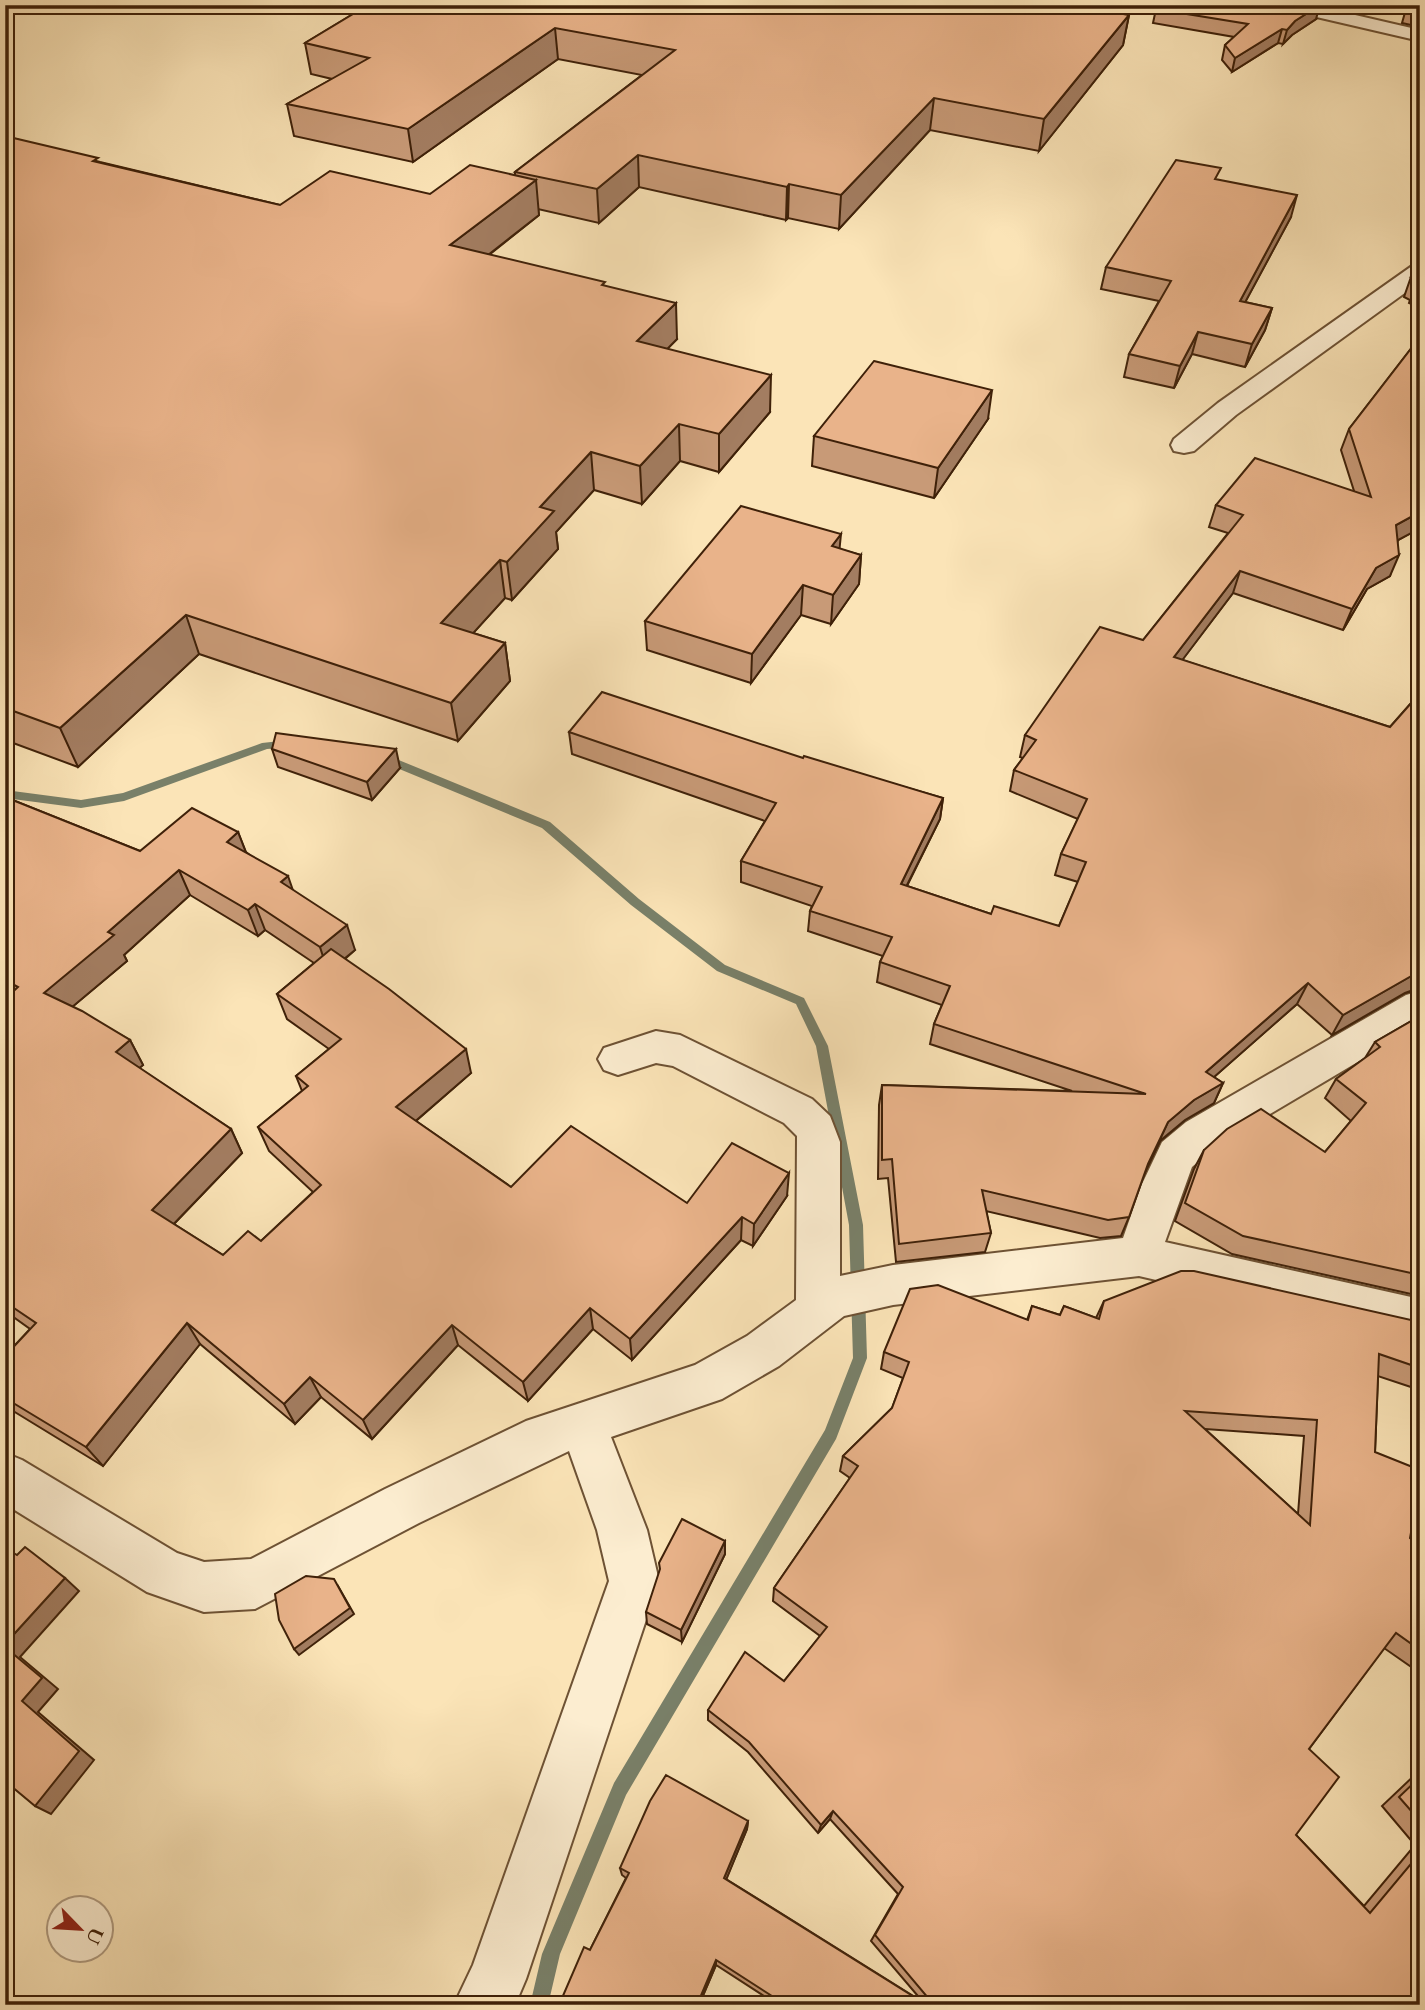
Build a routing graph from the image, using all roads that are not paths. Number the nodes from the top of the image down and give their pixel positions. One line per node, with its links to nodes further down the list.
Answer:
1 (1288, 5): 2 (street)
2 (1420, 36)
3 (1420, 271): 4 (street)
4 (1184, 444)
5 (1420, 1006): 7 (street)
6 (618, 1059): 8 (street)
7 (1139, 1256): 8 (street); 9 (street)
8 (826, 1304): 10 (street)
9 (1420, 1320)
10 (583, 1424): 11 (street); 12 (street)
11 (7, 1480)
12 (483, 2005)

